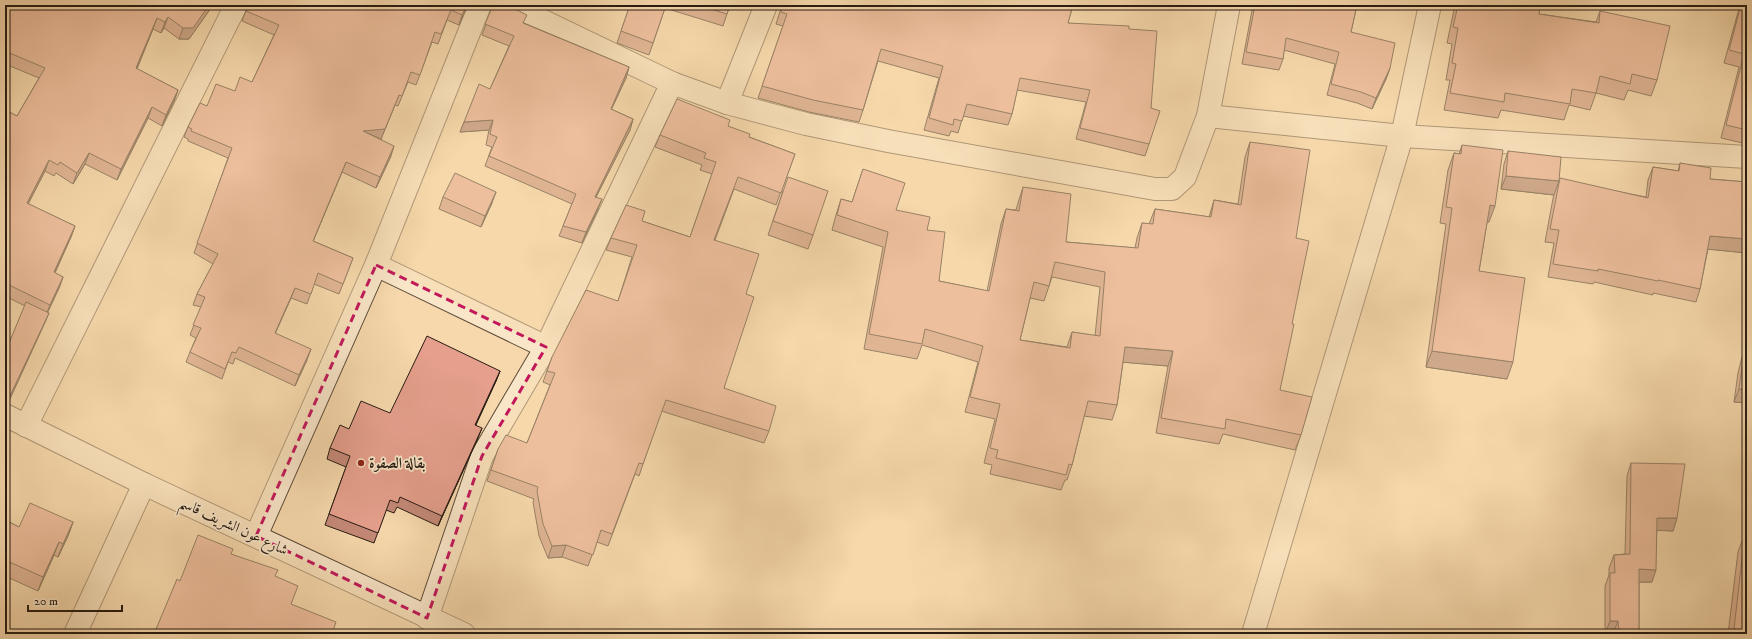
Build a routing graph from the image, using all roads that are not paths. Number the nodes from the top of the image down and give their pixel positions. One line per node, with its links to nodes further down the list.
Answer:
1 (236, 5): 15 (street)
2 (480, 5): 12 (street)
3 (510, 5): 7 (street)
4 (766, 5): 8 (street)
5 (1229, 5): 9 (street)
6 (1430, 5): 10 (street)
7 (672, 83): 8 (street); 13 (street)
8 (727, 103): 9 (street)
9 (1208, 116): 10 (street)
10 (1402, 136): 11 (street); 21 (street)
11 (1747, 157)
12 (376, 265): 13 (street); 17 (street)
13 (546, 347): 18 (street)
14 (5, 415): 15 (street, شارع عون الشريف قاسم)
15 (26, 426): 16 (street, شارع عون الشريف قاسم)
16 (144, 484): 17 (street, شارع عون الشريف قاسم); 19 (street)
17 (256, 536): 18 (street, شارع عون الشريف قاسم)
18 (427, 618): 20 (street, شارع عون الشريف قاسم)
19 (75, 634)
20 (464, 634)
21 (1253, 634)

